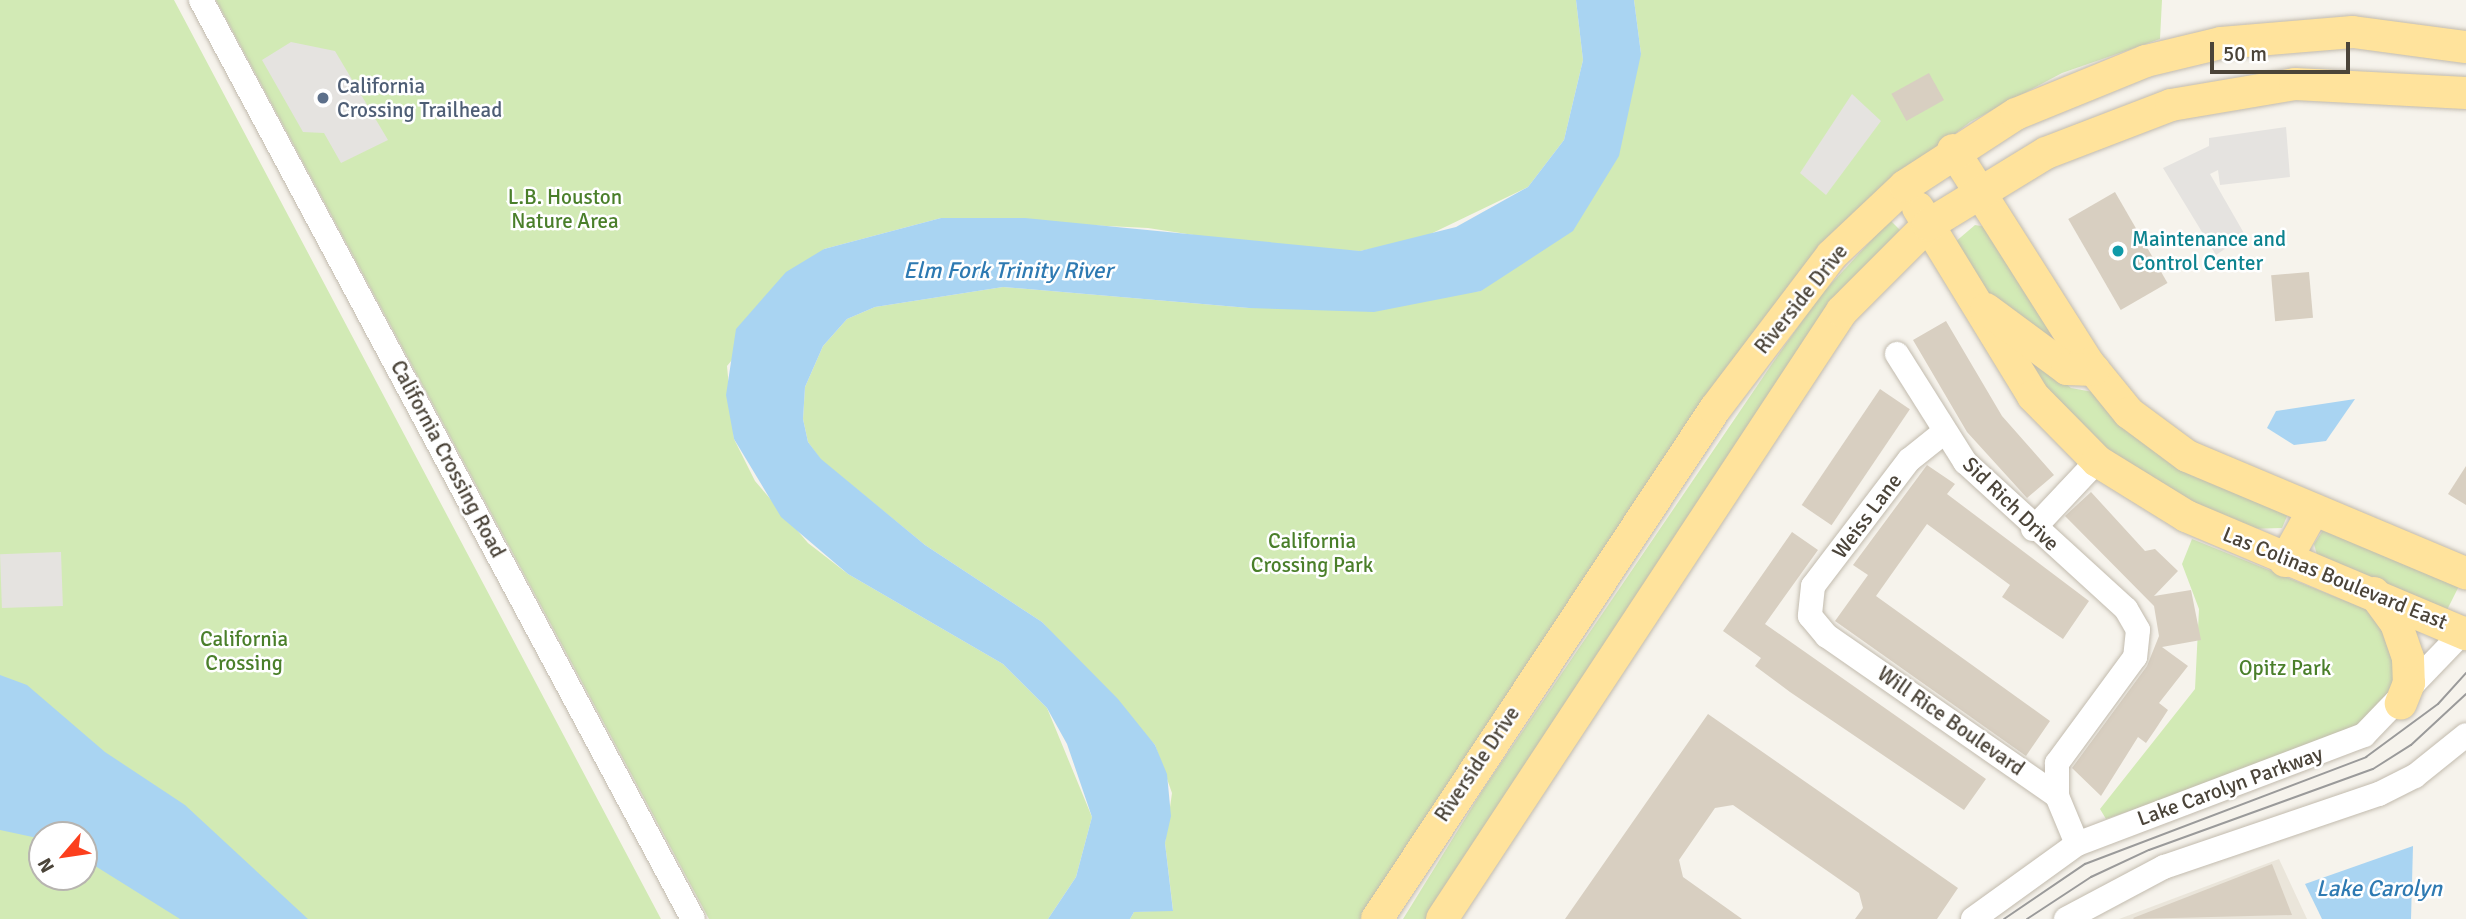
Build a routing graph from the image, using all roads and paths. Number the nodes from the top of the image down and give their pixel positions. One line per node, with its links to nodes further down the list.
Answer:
1 (201, 0): 24 (street, California Crossing Road)
2 (2466, 47): 4 (main road, Riverside Drive)
3 (2466, 93): 6 (main road, Riverside Drive)
4 (1953, 150): 5 (main road, Riverside Drive); 6 (main road)
5 (1905, 186): 7 (main road, Las Colinas Boulevard East); 25 (main road, Riverside Drive)
6 (1978, 191): 7 (main road, Riverside Drive); 10 (main road)
7 (1928, 225): 8 (main road, Las Colinas Boulevard East); 26 (main road, Riverside Drive)
8 (1976, 302): 10 (main road); 12 (main road, Las Colinas Boulevard East)
9 (1897, 354): 11 (street, Sid Rich Drive)
10 (2094, 370): 13 (main road)
11 (1943, 433): 14 (street, Sid Rich Drive); 18 (street, Weiss Lane)
12 (2097, 461): 14 (street); 15 (main road, Las Colinas Boulevard East)
13 (2313, 511): 15 (main road); 16 (main road)
14 (2033, 529): 22 (street, Sid Rich Drive)
15 (2285, 561): 17 (main road, Las Colinas Boulevard East)
16 (2466, 573)
17 (2374, 593): 19 (main road, Las Colinas Boulevard East); 20 (main road)
18 (1809, 611): 22 (street, Will Rice Boulevard)
19 (2465, 632): 20 (street, Lake Carolyn Parkway)
20 (2401, 703): 23 (street, Lake Carolyn Parkway)
21 (2466, 735): 28 (street)
22 (2057, 796): 23 (street)
23 (2077, 845): 27 (street, Lake Carolyn Parkway)
24 (693, 919)
25 (1377, 919)
26 (1442, 919)
27 (1973, 919)
28 (2066, 919)

